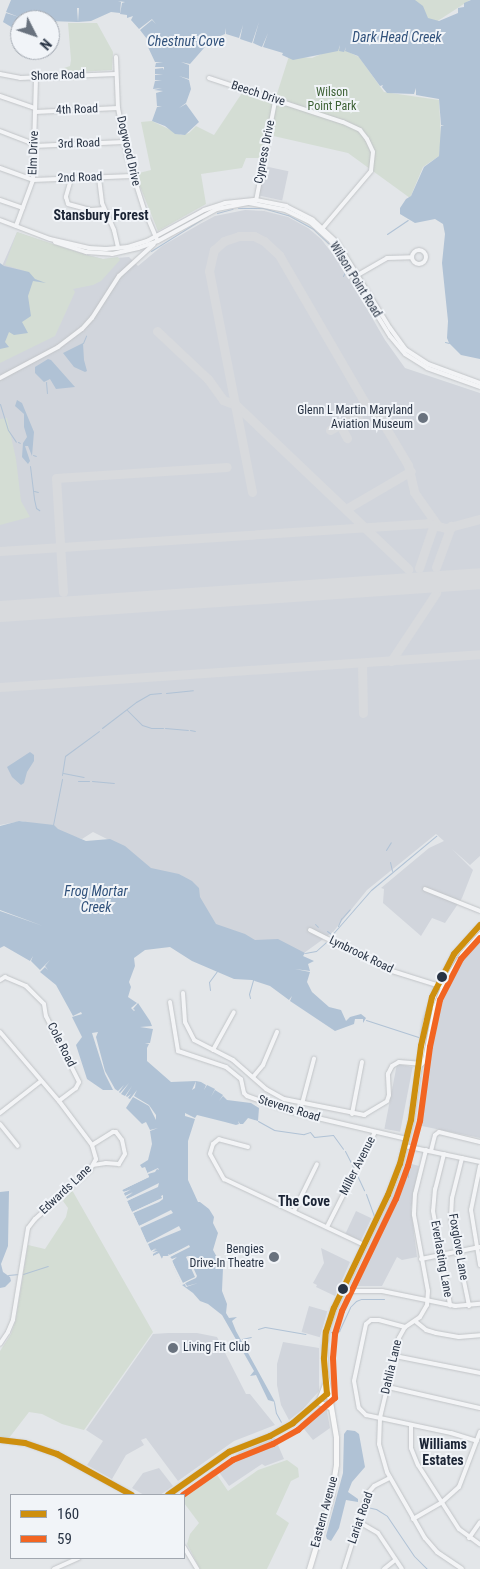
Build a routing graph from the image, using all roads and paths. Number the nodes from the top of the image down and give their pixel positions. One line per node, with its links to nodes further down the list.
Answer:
1 (116, 57): 3 (street, Dogwood Drive)
2 (0, 74): 4 (street, Shore Road)
3 (116, 74): 4 (street, Shore Road); 8 (street, Dogwood Drive)
4 (36, 77): 9 (street, Elm Drive)
5 (209, 78): 7 (street, Beech Drive)
6 (0, 96): 9 (street, 4th Road)
7 (275, 101): 19 (street, Cypress Drive); 24 (street, Beech Drive)
8 (118, 108): 9 (street, 4th Road); 11 (street, Dogwood Drive)
9 (35, 110): 12 (street, Elm Drive)
10 (0, 131): 12 (street, 3rd Road)
11 (124, 142): 12 (street, 3rd Road); 14 (street, Dogwood Drive)
12 (34, 145): 17 (street, Elm Drive)
13 (0, 168): 17 (street, 2nd Road)
14 (132, 176): 15 (street, 2nd Road); 26 (street, Dogwood Drive)
15 (99, 178): 16 (street, 2nd Road); 21 (street)
16 (71, 179): 17 (street, 2nd Road); 21 (street)
17 (33, 180): 20 (street, Elm Drive)
18 (0, 200): 20 (street)
19 (256, 202): 24 (street, Wilson Point Road); 26 (street, Wilson Point Road)
20 (23, 208): 23 (street, Elm Drive)
21 (104, 209): 27 (street)
22 (0, 220): 23 (street, Wilson Point Road)
23 (16, 226): 25 (street, Wilson Point Road)
24 (322, 229): 29 (street, Wilson Point Road)
25 (50, 239): 26 (street, Wilson Point Road); 27 (street, Wilson Point Road)
26 (157, 239): 27 (street, Wilson Point Road); 30 (street)
27 (118, 248)
28 (412, 257): 29 (street)
29 (356, 276): 31 (street, Wilson Point Road); 32 (street, Wilson Point Road)
30 (0, 378)
31 (480, 383)
32 (480, 387)
33 (425, 889): 34 (street)
34 (480, 911)
35 (480, 925): 39 (main road)
36 (310, 930): 39 (street, Lynbrook Road)
37 (480, 934): 39 (main road)
38 (0, 980): 51 (street, Cole Road)
39 (440, 986): 48 (main road, Eastern Avenue)
40 (183, 993): 45 (street)
41 (170, 1002): 56 (street, Stevens Road)
42 (234, 1012): 45 (street)
43 (0, 1032): 50 (street, Edwards Lane)
44 (277, 1032): 49 (street)
45 (213, 1050): 49 (street)
46 (314, 1059): 52 (street)
47 (362, 1062): 54 (street)
48 (420, 1064): 54 (street); 57 (main road, Eastern Avenue)
49 (253, 1077): 52 (street)
50 (42, 1081): 51 (street, Edwards Lane); 53 (street)
51 (59, 1101): 60 (street, Edwards Lane)
52 (302, 1104): 54 (street)
53 (0, 1113)
54 (352, 1114)
55 (0, 1124): 59 (street)
56 (375, 1132): 57 (street, Stevens Road); 70 (street, Miller Avenue)
57 (407, 1139): 61 (main road, Eastern Avenue)
58 (480, 1142): 63 (street)
59 (18, 1146)
60 (92, 1146): 68 (street, Edwards Lane); 68 (street)
61 (405, 1146): 63 (street); 71 (main road, Eastern Avenue)
62 (248, 1147): 69 (street)
63 (428, 1150): 64 (street); 75 (street)
64 (444, 1154): 65 (street); 74 (street, Everlasting Lane)
65 (462, 1158): 67 (street); 73 (street, Foxglove Lane)
66 (317, 1164): 69 (street)
67 (480, 1164): 72 (street)
68 (94, 1166): 85 (street, Edwards Lane)
69 (294, 1211): 70 (street)
70 (327, 1227): 71 (street)
71 (364, 1245): 77 (main road, Eastern Avenue)
72 (478, 1247): 73 (street); 76 (street)
73 (458, 1252): 74 (street); 81 (street, Foxglove Lane)
74 (440, 1255): 75 (street); 80 (street, Everlasting Lane)
75 (421, 1259): 78 (street)
76 (480, 1265)
77 (342, 1291): 78 (street); 88 (main road, Eastern Avenue)
78 (428, 1300): 80 (street); 82 (street, Dahlia Lane)
79 (480, 1304): 81 (street)
80 (450, 1305): 81 (street)
81 (469, 1306)
82 (415, 1321): 83 (street, Dahlia Lane); 84 (street)
83 (405, 1328): 86 (street, Dahlia Lane); 94 (street)
84 (480, 1336)
85 (0, 1344)
86 (395, 1356): 87 (street); 89 (street, Dahlia Lane)
87 (480, 1373)
88 (326, 1382): 90 (main road, Eastern Avenue); 91 (street)
89 (388, 1387): 93 (street); 94 (street, Dahlia Lane)
90 (327, 1394): 91 (street); 92 (main road, Eastern Avenue)
91 (318, 1402): 92 (main road); 101 (street)
92 (330, 1407): 113 (main road, Eastern Avenue)
93 (480, 1408)
94 (380, 1418): 95 (street); 99 (street, Dahlia Lane)
95 (412, 1425): 98 (street); 102 (street)
96 (480, 1432): 98 (street)
97 (0, 1440): 100 (street)
98 (477, 1441): 102 (street)
99 (390, 1478): 103 (street, Dahlia Lane); 104 (street, Lariat Road)
100 (130, 1494)
101 (169, 1494)
102 (441, 1502): 103 (street); 106 (street)
103 (413, 1519): 117 (street, Dahlia Lane)
104 (359, 1522): 110 (street); 114 (street, Lariat Road)
105 (480, 1522): 106 (street)
106 (469, 1538): 107 (street)
107 (480, 1544)
108 (185, 1550): 112 (street)
109 (77, 1559): 111 (street)
110 (394, 1560): 115 (street); 116 (street)
111 (54, 1569)
112 (197, 1569)
113 (309, 1569)
114 (344, 1569)
115 (384, 1569)
116 (402, 1569)
117 (462, 1569)

